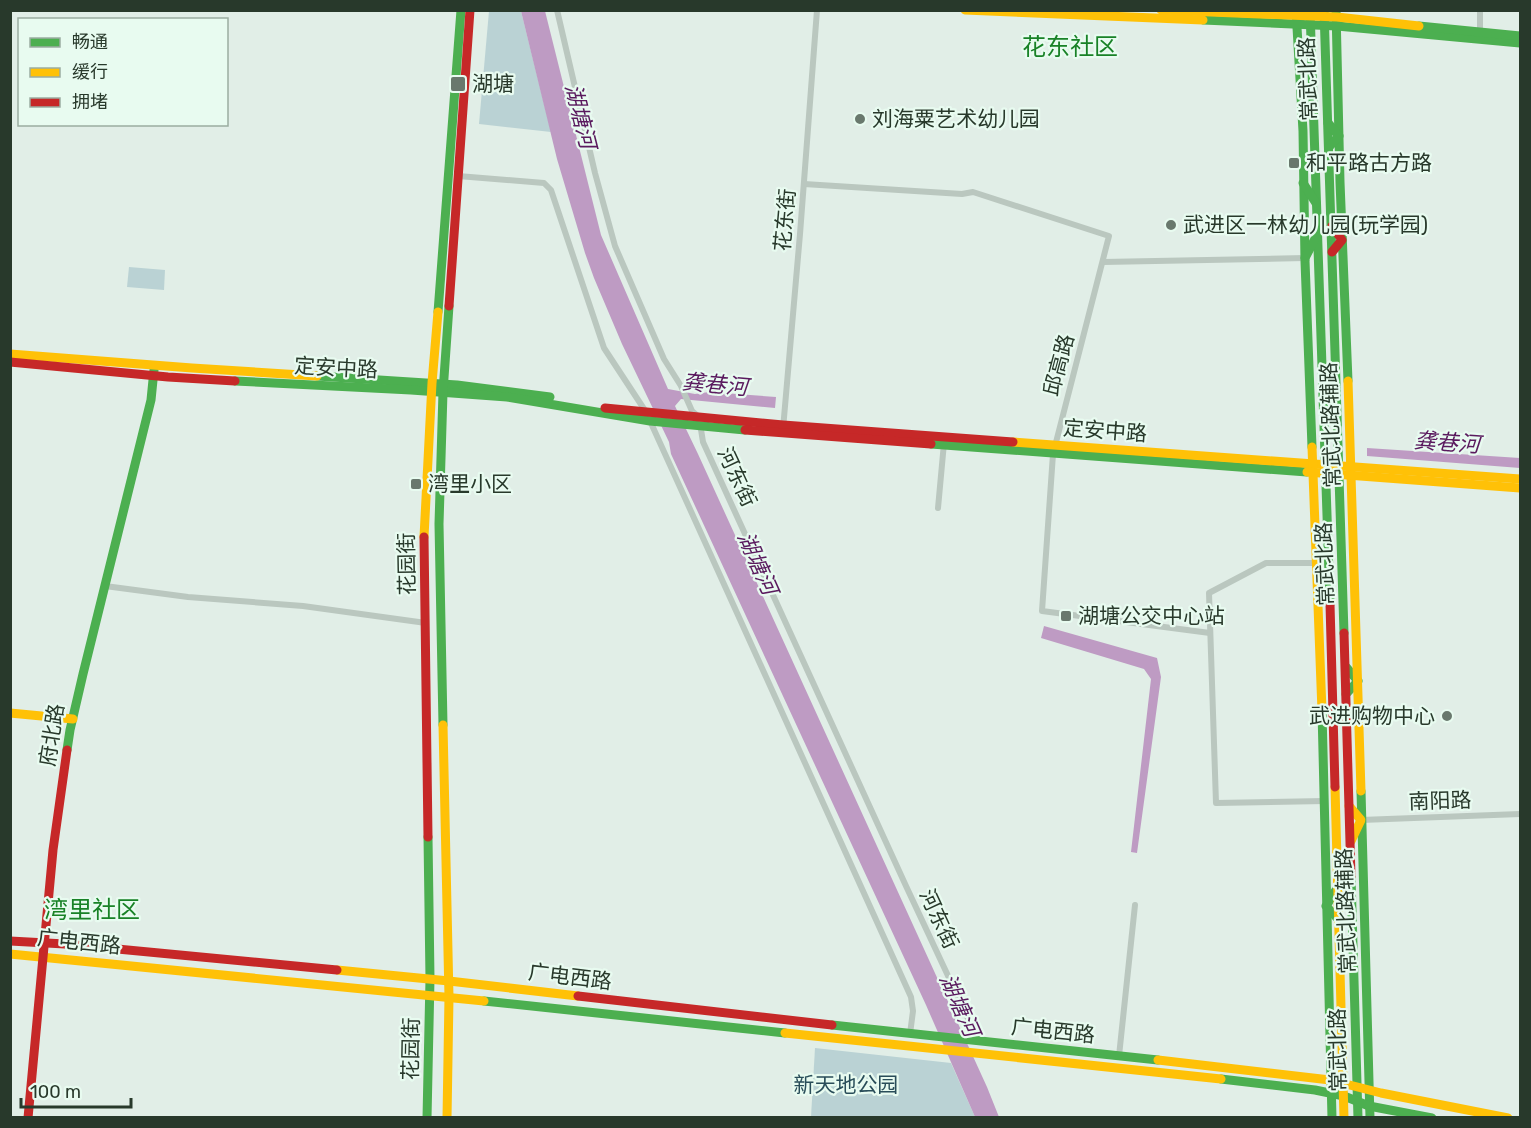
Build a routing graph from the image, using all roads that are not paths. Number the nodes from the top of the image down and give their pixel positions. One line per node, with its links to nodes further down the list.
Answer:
1 (460, 10): 31 (main road, 花园街)
2 (470, 10): 18 (main road, 花园街)
3 (557, 10): 34 (street, 河东街)
4 (817, 10): 20 (street, 花东街)
5 (964, 10): 8 (main road)
6 (1161, 10): 8 (main road)
7 (1480, 10): 12 (street)
8 (1296, 17): 9 (main road); 19 (main road, 常武北路辅路)
9 (1311, 18): 10 (main road); 21 (main road, 常武北路)
10 (1324, 18): 11 (main road); 15 (main road, 常武北路)
11 (1337, 18): 12 (main road); 14 (main road); 16 (main road, 常武北路辅路)
12 (1480, 32): 13 (main road)
13 (1521, 36)
14 (1521, 43)
15 (1328, 123): 16 (main road); 17 (main road, 常武北路)
16 (1339, 136): 17 (main road); 24 (main road, 常武北路辅路)
17 (1329, 147): 22 (main road, 常武北路)
18 (458, 176): 32 (main road, 花园街); 33 (street)
19 (1303, 183): 21 (main road); 26 (main road, 常武北路辅路)
20 (804, 184): 27 (street, 邱高路); 35 (street, 花东街)
21 (1317, 206): 23 (main road, 常武北路)
22 (1331, 226): 24 (main road); 25 (main road, 常武北路)
23 (1318, 232): 26 (main road); 39 (main road, 常武北路)
24 (1342, 240): 25 (main road); 41 (main road, 常武北路辅路)
25 (1332, 252): 40 (main road, 常武北路)
26 (1305, 258): 27 (street); 38 (main road, 常武北路辅路)
27 (1103, 262): 37 (street, 邱高路)
28 (10, 354): 30 (main road, 定安中路)
29 (10, 362): 30 (main road, 定安中路)
30 (154, 371): 31 (main road, 定安中路); 46 (main road, 府北路)
31 (432, 388): 32 (main road, 定安中路); 47 (main road, 花园街)
32 (444, 388): 33 (main road, 定安中路); 68 (main road, 花园街)
33 (651, 417): 34 (main road, 定安中路); 71 (street)
34 (694, 419): 35 (main road, 定安中路); 72 (street, 河东街)
35 (783, 428): 36 (main road, 定安中路)
36 (944, 441): 37 (main road, 定安中路); 44 (street)
37 (1054, 449): 38 (main road, 定安中路); 48 (street, 邱高路)
38 (1313, 468): 39 (main road, 定安中路); 45 (main road, 常武北路辅路)
39 (1326, 469): 40 (main road, 定安中路); 59 (main road, 常武北路)
40 (1340, 470): 41 (main road, 定安中路); 49 (main road, 常武北路)
41 (1352, 471): 42 (main road, 定安中路); 43 (main road, 定安中路); 50 (main road, 常武北路辅路)
42 (1521, 479)
43 (1521, 488)
44 (938, 508)
45 (1316, 563): 48 (street); 54 (main road, 常武北路辅路)
46 (105, 586): 47 (street); 53 (main road, 府北路)
47 (426, 623): 67 (main road, 花园街)
48 (1210, 633): 54 (street)
49 (1346, 667): 50 (main road); 51 (main road, 常武北路)
50 (1358, 681): 51 (main road); 57 (main road, 常武北路辅路)
51 (1346, 694): 55 (main road, 常武北路)
52 (10, 713): 53 (main road)
53 (73, 718): 64 (main road, 府北路)
54 (1324, 801): 61 (main road, 常武北路辅路)
55 (1349, 806): 57 (main road); 58 (main road, 常武北路)
56 (1521, 814): 57 (street, 南阳路)
57 (1361, 820): 58 (main road); 77 (main road, 常武北路辅路)
58 (1350, 841): 76 (main road, 常武北路)
59 (1338, 887): 61 (main road); 62 (main road, 常武北路)
60 (1135, 905): 73 (street)
61 (1326, 906): 62 (main road); 74 (main road, 常武北路辅路)
62 (1339, 921): 75 (main road, 常武北路)
63 (10, 940): 64 (main road, 广电西路)
64 (44, 943): 66 (main road, 府北路); 67 (main road, 广电西路)
65 (10, 954): 66 (main road, 广电西路)
66 (43, 956): 69 (main road, 广电西路); 82 (main road, 府北路)
67 (430, 979): 68 (main road, 广电西路); 69 (main road, 花园街)
68 (449, 981): 70 (main road, 花园街); 71 (main road, 广电西路)
69 (430, 996): 70 (main road, 广电西路); 83 (main road, 花园街)
70 (449, 997): 78 (main road, 广电西路); 84 (main road, 花园街)
71 (910, 1035): 72 (main road, 广电西路)
72 (974, 1041): 73 (main road, 广电西路)
73 (1119, 1056): 74 (main road, 广电西路)
74 (1330, 1080): 75 (main road, 广电西路); 78 (main road, 常武北路辅路)
75 (1344, 1083): 76 (main road, 广电西路); 79 (main road, 常武北路)
76 (1357, 1086): 77 (main road, 广电西路); 80 (main road, 常武北路)
77 (1370, 1090): 81 (main road, 常武北路辅路); 90 (main road, 广电西路)
78 (1331, 1093): 79 (main road, 广电西路); 85 (main road)
79 (1344, 1096): 80 (main road, 广电西路); 86 (main road, 常武北路)
80 (1357, 1101): 81 (main road, 广电西路); 87 (main road, 常武北路)
81 (1369, 1106): 88 (main road); 89 (main road)
82 (28, 1118)
83 (427, 1118)
84 (447, 1118)
85 (1332, 1118)
86 (1344, 1118)
87 (1358, 1118)
88 (1370, 1118)
89 (1432, 1118)
90 (1508, 1118)

